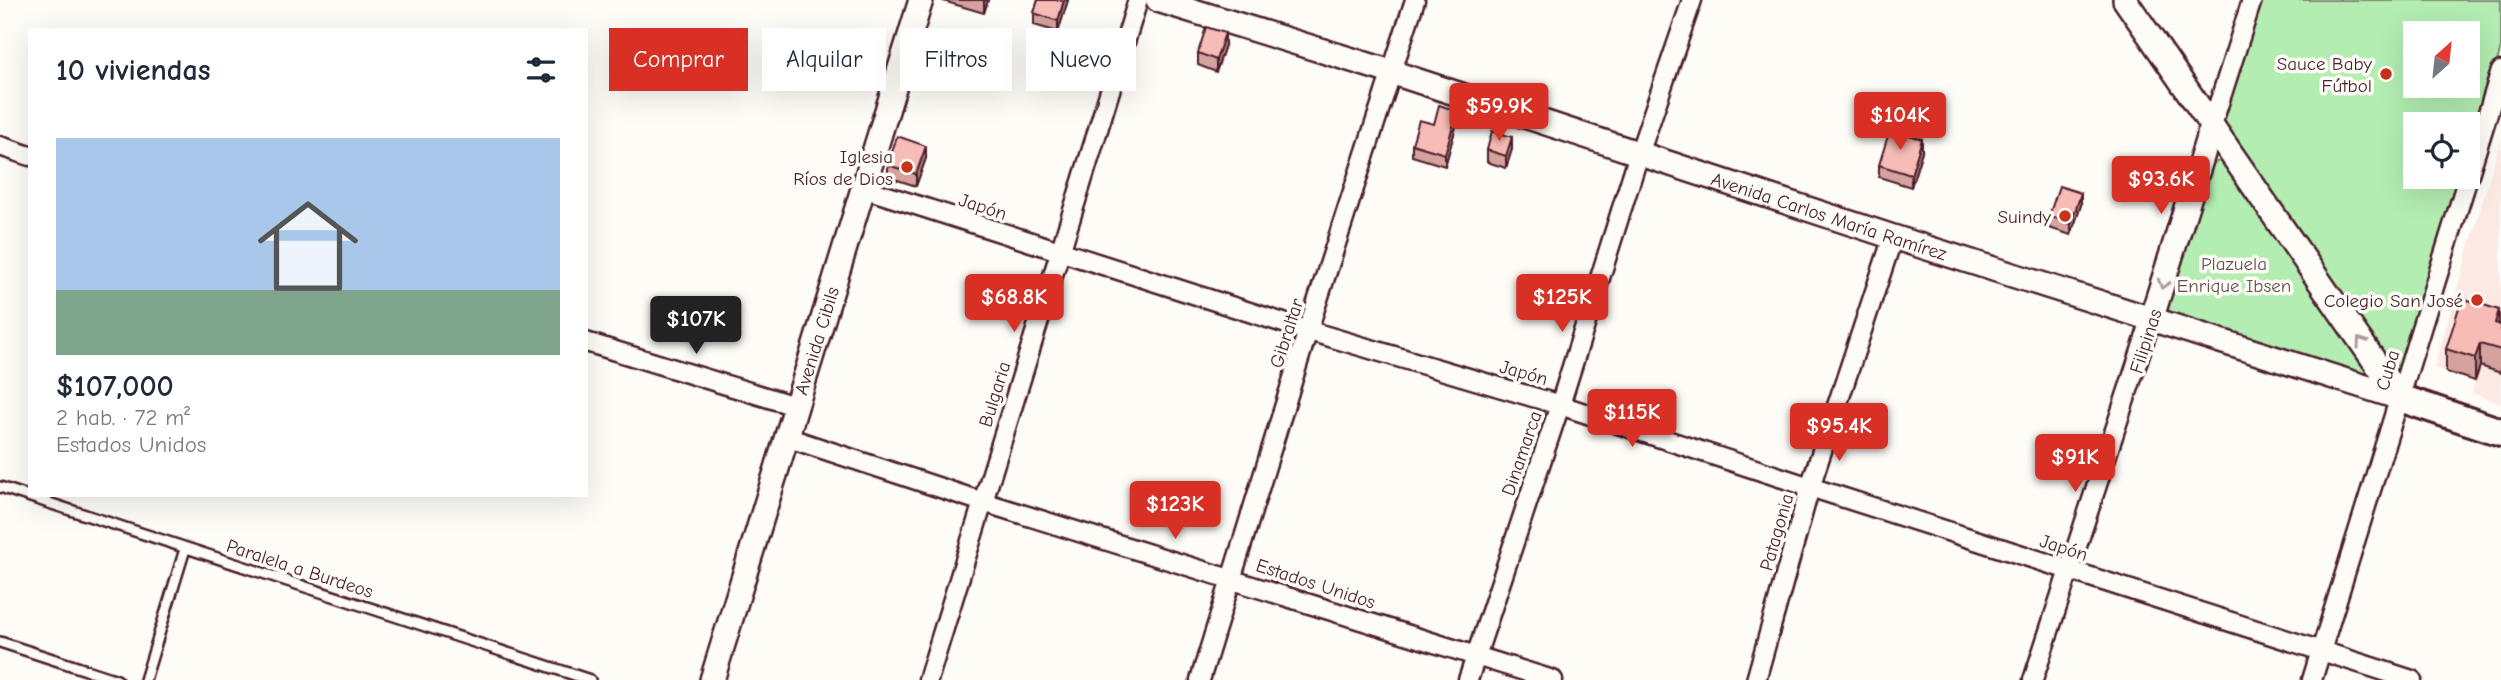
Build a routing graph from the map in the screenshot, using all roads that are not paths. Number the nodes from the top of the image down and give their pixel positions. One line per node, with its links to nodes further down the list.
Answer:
1 (921, 0): 14 (street, Avenida Cibils)
2 (1138, 0): 16 (street, Bulgaria)
3 (1158, 0): 9 (street, Avenida Carlos María Ramírez)
4 (1415, 0): 9 (street, Gibraltar)
5 (1692, 0): 12 (street, Dinamarca)
6 (2125, 0): 10 (street)
7 (2252, 0): 10 (street, Filipinas)
8 (2501, 71): 20 (street, Cuba)
9 (1391, 72): 12 (street, Avenida Carlos María Ramírez); 18 (street, Gibraltar)
10 (2212, 125): 17 (street, Filipinas, one-way to 17); 20 (street, one-way to 10)
11 (0, 146): 13 (street)
12 (1639, 154): 15 (street, Avenida Carlos María Ramírez); 21 (street, Dinamarca)
13 (28, 155)
14 (863, 188): 16 (street, Japón); 22 (street, Avenida Cibils)
15 (1893, 237): 17 (street, Avenida Carlos María Ramírez); 26 (street, Patagonia)
16 (1059, 253): 18 (street, Japón); 29 (street, Bulgaria)
17 (2151, 320): 20 (street, Avenida Carlos María Ramírez); 31 (street, Filipinas)
18 (1308, 330): 21 (street, Japón); 32 (street, Gibraltar)
19 (588, 343): 22 (street)
20 (2400, 398): 23 (main road, Avenida Carlos María Ramírez); 34 (street, Cuba)
21 (1560, 405): 26 (street, Japón); 35 (street, Dinamarca)
22 (795, 406): 24 (street, Avenida Cibils)
23 (2501, 432)
24 (786, 437): 29 (street, Estados Unidos); 39 (street, Avenida Cibils)
25 (0, 486): 27 (lane, Paralela a Burdeos)
26 (1810, 487): 31 (street, Japón); 44 (street, Patagonia)
27 (28, 496)
28 (32, 497): 30 (lane, Paralela a Burdeos)
29 (983, 502): 32 (street, Estados Unidos); 40 (street, Bulgaria)
30 (185, 549): 37 (lane); 38 (lane, Paralela a Burdeos)
31 (2071, 571): 34 (street, Japón); 45 (street, Filipinas)
32 (1231, 578): 35 (street, Estados Unidos); 41 (street, Gibraltar)
33 (0, 642): 36 (lane)
34 (2322, 651): 46 (street, Cuba); 47 (street, Japón)
35 (1475, 655): 42 (street, Dinamarca); 43 (street, Estados Unidos)
36 (117, 680)
37 (145, 680)
38 (590, 680)
39 (712, 680)
40 (928, 680)
41 (1200, 680)
42 (1468, 680)
43 (1553, 680)
44 (1756, 680)
45 (2033, 680)
46 (2312, 680)
47 (2412, 680)

